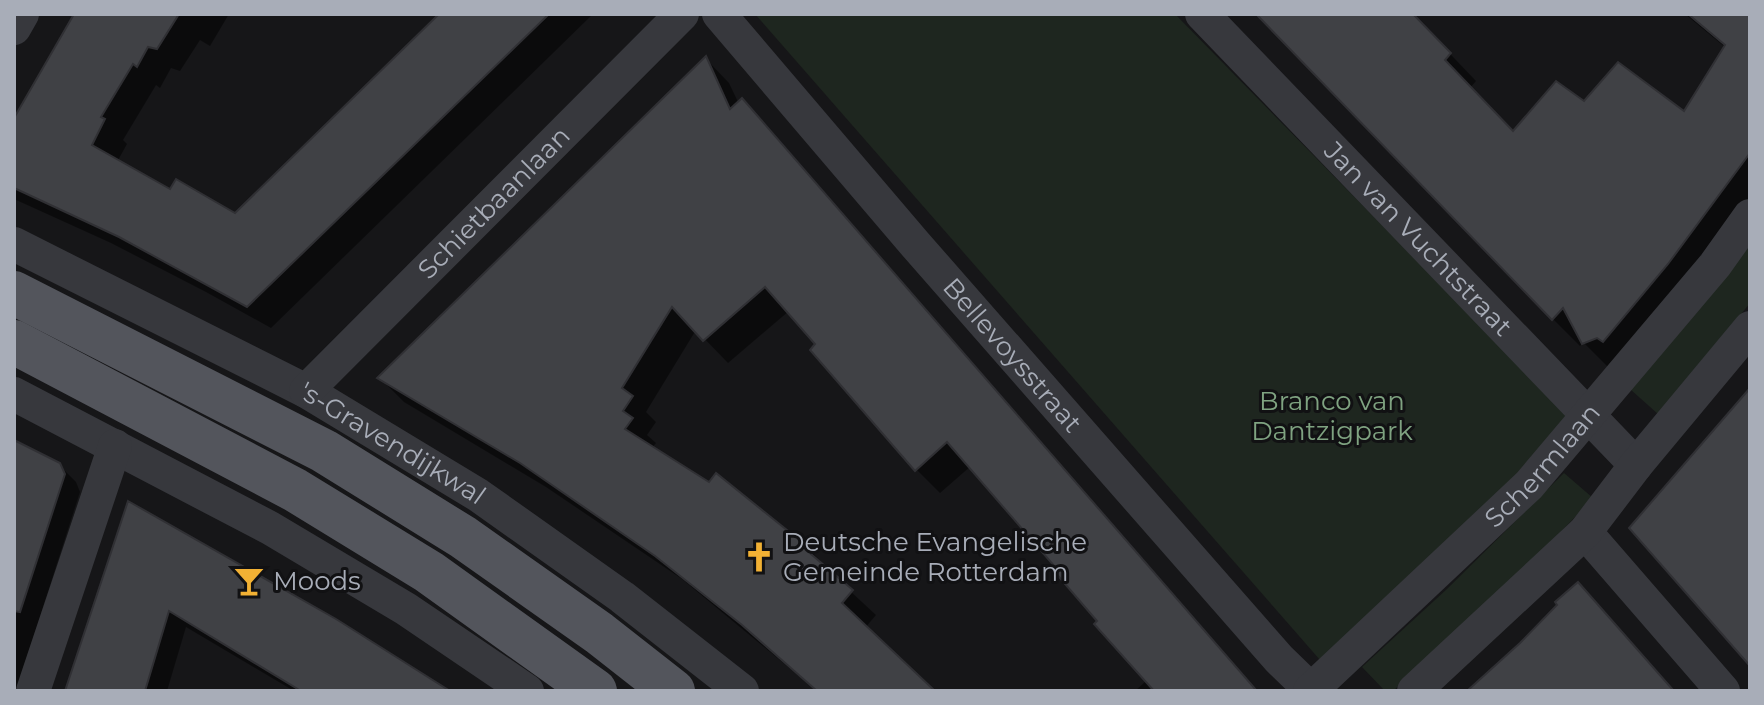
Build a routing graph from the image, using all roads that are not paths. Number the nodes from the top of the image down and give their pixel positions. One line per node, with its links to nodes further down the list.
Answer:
1 (22, 14): 5 (street)
2 (682, 14): 11 (street, Schietbaanlaan)
3 (719, 14): 22 (street, Bellevoysstraat)
4 (1202, 14): 13 (street, Jan van Vuchtstraat)
5 (14, 28)
6 (1750, 216): 13 (street, Schermlaan)
7 (14, 244): 11 (street, 's-Gravendijkwal)
8 (14, 293): 20 (main road, 's-Gravendijkwal)
9 (1750, 328): 15 (street)
10 (14, 342): 19 (main road)
11 (306, 391): 21 (street, 's-Gravendijkwal)
12 (14, 394): 14 (street)
13 (1589, 415): 15 (street, Jan van Vuchtstraat); 22 (street, Schermlaan)
14 (115, 446): 17 (street); 18 (street)
15 (1636, 465): 16 (street)
16 (1585, 532): 23 (street); 24 (street)
17 (33, 691)
18 (527, 691)
19 (595, 691)
20 (673, 691)
21 (742, 691)
22 (1311, 691)
23 (1414, 691)
24 (1723, 691)

